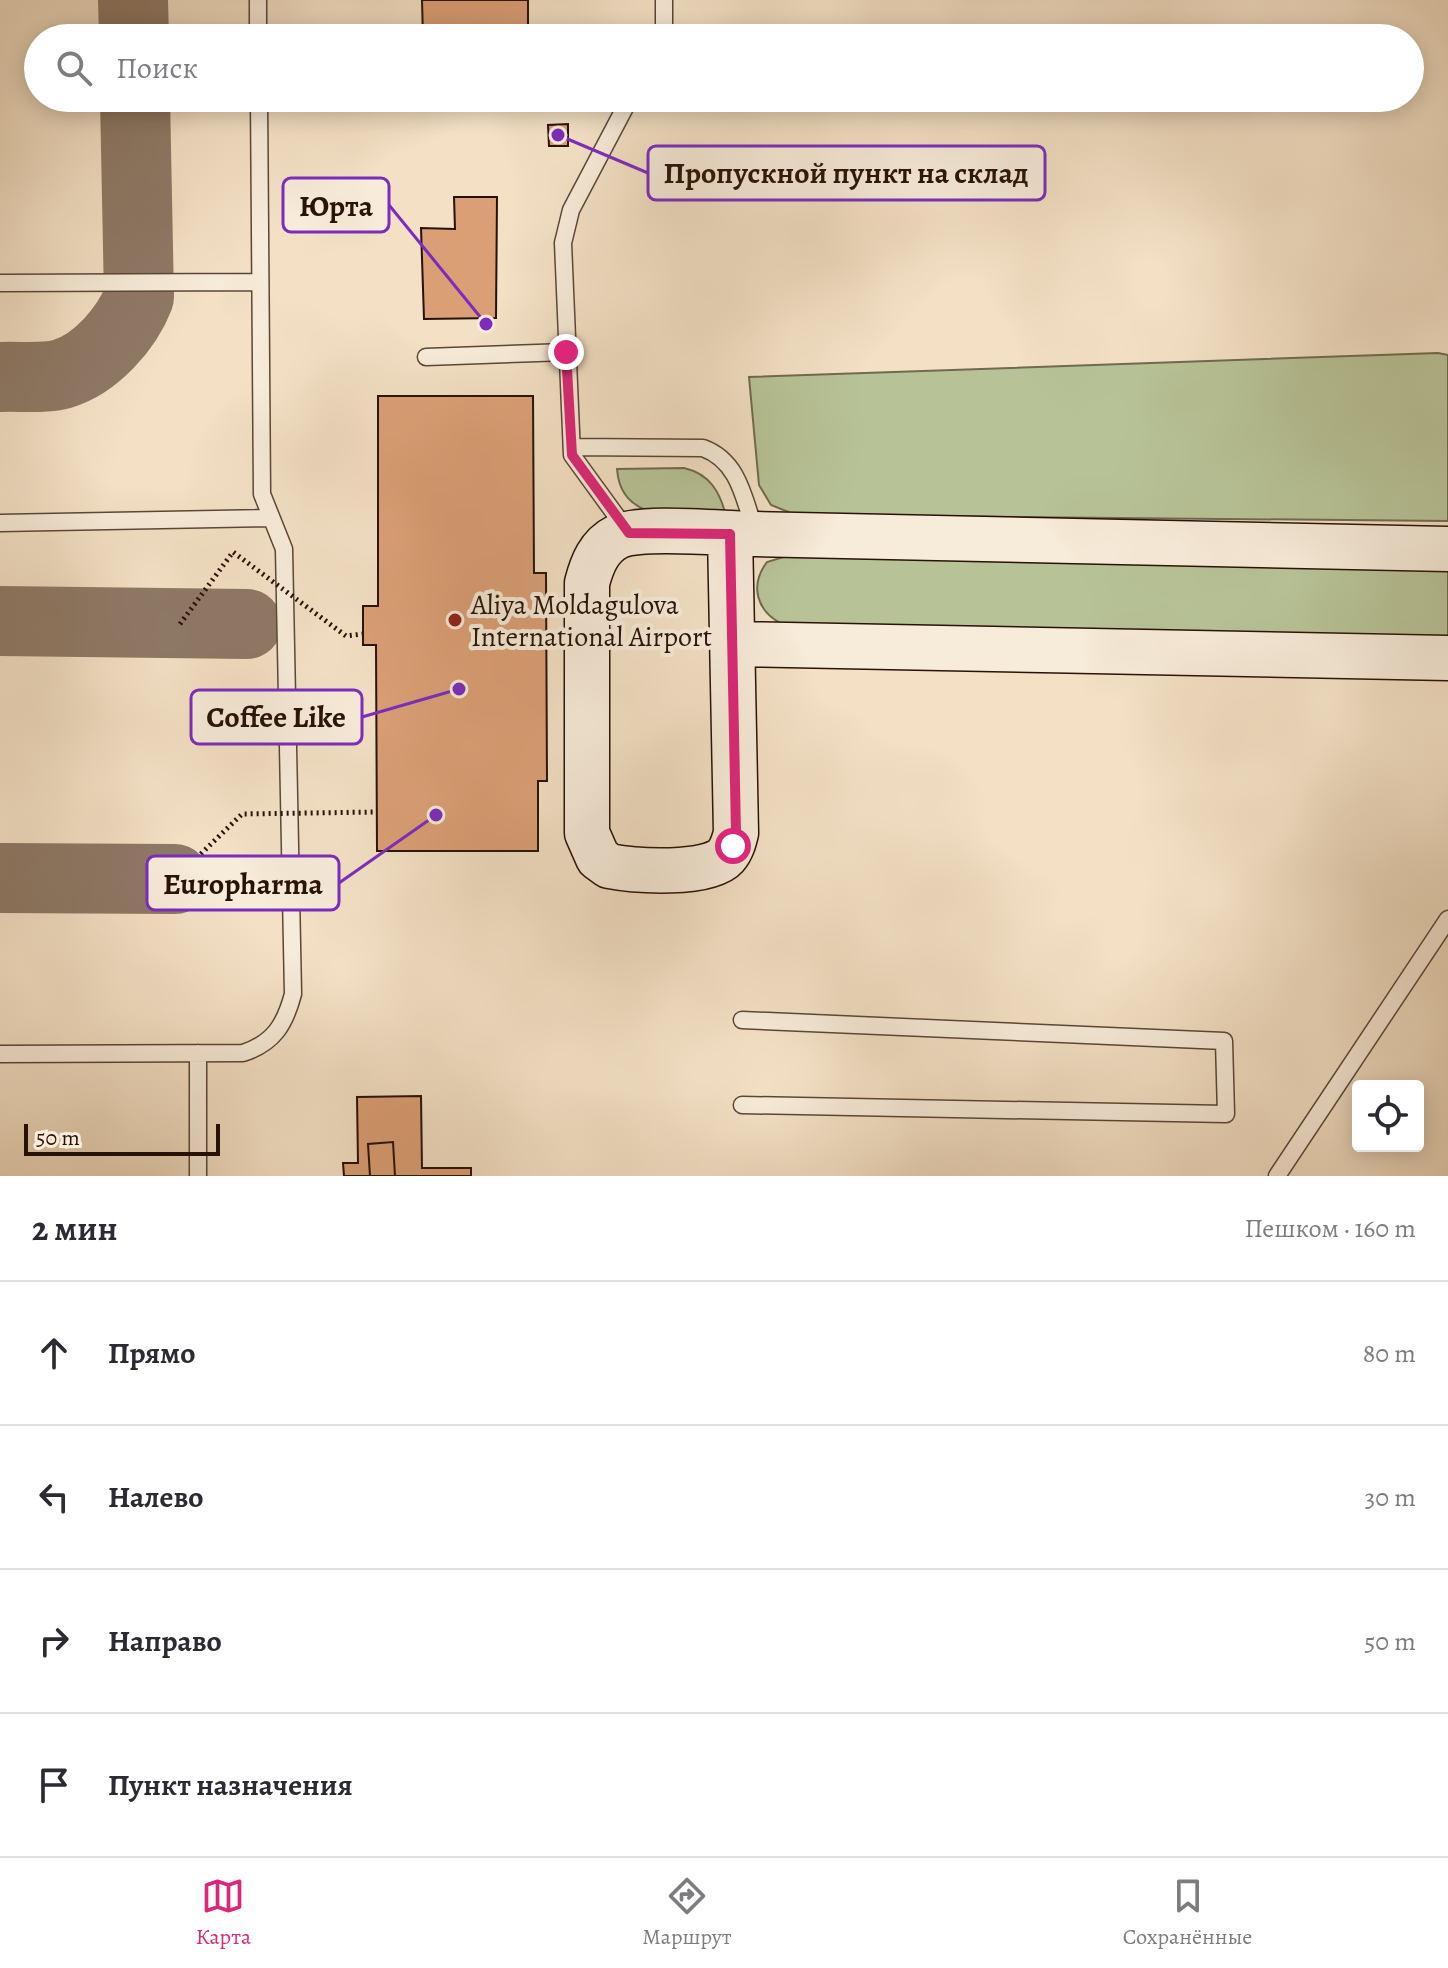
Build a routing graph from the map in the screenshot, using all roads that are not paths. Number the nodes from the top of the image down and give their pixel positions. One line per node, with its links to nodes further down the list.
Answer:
1 (258, 0): 3 (lane)
2 (664, 0): 4 (lane)
3 (258, 24)
4 (664, 24)
5 (259, 112): 7 (lane)
6 (623, 112): 9 (lane)
7 (260, 282): 8 (lane); 12 (lane)
8 (0, 283)
9 (566, 352): 10 (lane); 11 (lane)
10 (426, 357)
11 (572, 447): 14 (lane); 15 (lane)
12 (271, 518): 13 (lane); 21 (lane)
13 (0, 523)
14 (629, 533): 15 (main road); 17 (main road)
15 (743, 534): 16 (main road); 17 (main road)
16 (1448, 549)
17 (734, 644): 18 (main road)
18 (1448, 658)
19 (1448, 919): 25 (lane)
20 (742, 1020): 23 (lane)
21 (198, 1053): 22 (lane); 24 (lane)
22 (0, 1054)
23 (742, 1105)
24 (198, 1176)
25 (1277, 1176)

